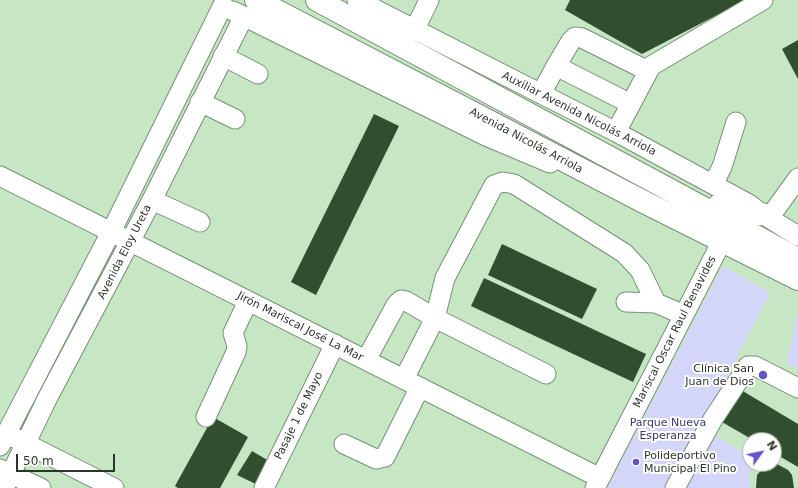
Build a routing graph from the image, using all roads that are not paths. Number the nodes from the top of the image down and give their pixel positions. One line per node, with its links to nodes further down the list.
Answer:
1 (317, 0): 8 (main road)
2 (429, 0): 7 (street)
3 (763, 0): 12 (street)
4 (218, 3): 6 (street); 9 (street, Avenida Eloy Ureta)
5 (364, 4): 7 (street, Auxiliar Avenida Nicolás Arriola); 8 (main road)
6 (250, 8): 10 (street, Avenida Eloy Ureta); 33 (main road, Avenida Nicolás Arriola)
7 (414, 31): 14 (street, Auxiliar Avenida Nicolás Arriola)
8 (416, 55): 19 (main road)
9 (196, 59): 10 (street); 21 (street, Avenida Eloy Ureta)
10 (220, 63): 13 (street); 15 (street, Avenida Eloy Ureta)
11 (556, 66): 12 (street); 14 (street); 16 (street)
12 (648, 71): 16 (street)
13 (258, 74)
14 (541, 94): 20 (street, Auxiliar Avenida Nicolás Arriola)
15 (200, 102): 17 (street); 22 (street, Avenida Eloy Ureta)
16 (631, 104): 20 (street)
17 (235, 119)
18 (736, 122): 25 (street)
19 (549, 126): 27 (main road); 34 (main road)
20 (616, 132): 25 (street, Auxiliar Avenida Nicolás Arriola)
21 (146, 162): 22 (street); 30 (street, Avenida Eloy Ureta)
22 (166, 171): 26 (street, Avenida Eloy Ureta)
23 (0, 176): 30 (street, Jirón Mariscal José La Mar)
24 (798, 178): 27 (street)
25 (713, 184): 27 (street, Auxiliar Avenida Nicolás Arriola)
26 (152, 200): 29 (street); 32 (street, Avenida Eloy Ureta)
27 (768, 218): 28 (street); 31 (street, Auxiliar Avenida Nicolás Arriola)
28 (798, 221)
29 (200, 222)
30 (111, 232): 32 (street, Jirón Mariscal José La Mar); 36 (street, Avenida Eloy Ureta)
31 (798, 236)
32 (130, 241): 37 (street, Avenida Eloy Ureta); 38 (street, Jirón Mariscal José La Mar)
33 (722, 241): 35 (main road, Avenida Nicolás Arriola); 41 (street, Mariscal Oscar Raul Benavides)
34 (798, 259)
35 (798, 279)
36 (83, 286): 37 (street); 48 (street, Avenida Eloy Ureta)
37 (102, 296): 49 (street, Avenida Eloy Ureta)
38 (248, 301): 43 (street, Jirón Mariscal José La Mar); 50 (street)
39 (626, 302): 40 (street)
40 (656, 303): 41 (street); 42 (street)
41 (684, 315): 56 (street, Mariscal Oscar Raul Benavides)
42 (435, 318): 44 (street); 45 (street); 46 (street)
43 (335, 344): 44 (street, Jirón Mariscal José La Mar); 59 (street, Pasaje 1 de Mayo)
44 (366, 360): 46 (street, Jirón Mariscal José La Mar)
45 (546, 374)
46 (412, 383): 53 (street); 56 (street, Jirón Mariscal José La Mar)
47 (798, 388): 60 (street)
48 (29, 389): 49 (street); 51 (street, Avenida Eloy Ureta)
49 (47, 399): 52 (street, Avenida Eloy Ureta)
50 (206, 417)
51 (2, 437): 52 (street)
52 (26, 444): 54 (street, Avenida Eloy Ureta); 55 (street)
53 (344, 444)
54 (5, 478): 57 (street)
55 (86, 482): 58 (street)
56 (597, 483)
57 (41, 488)
58 (114, 488)
59 (264, 488)
60 (676, 488)

